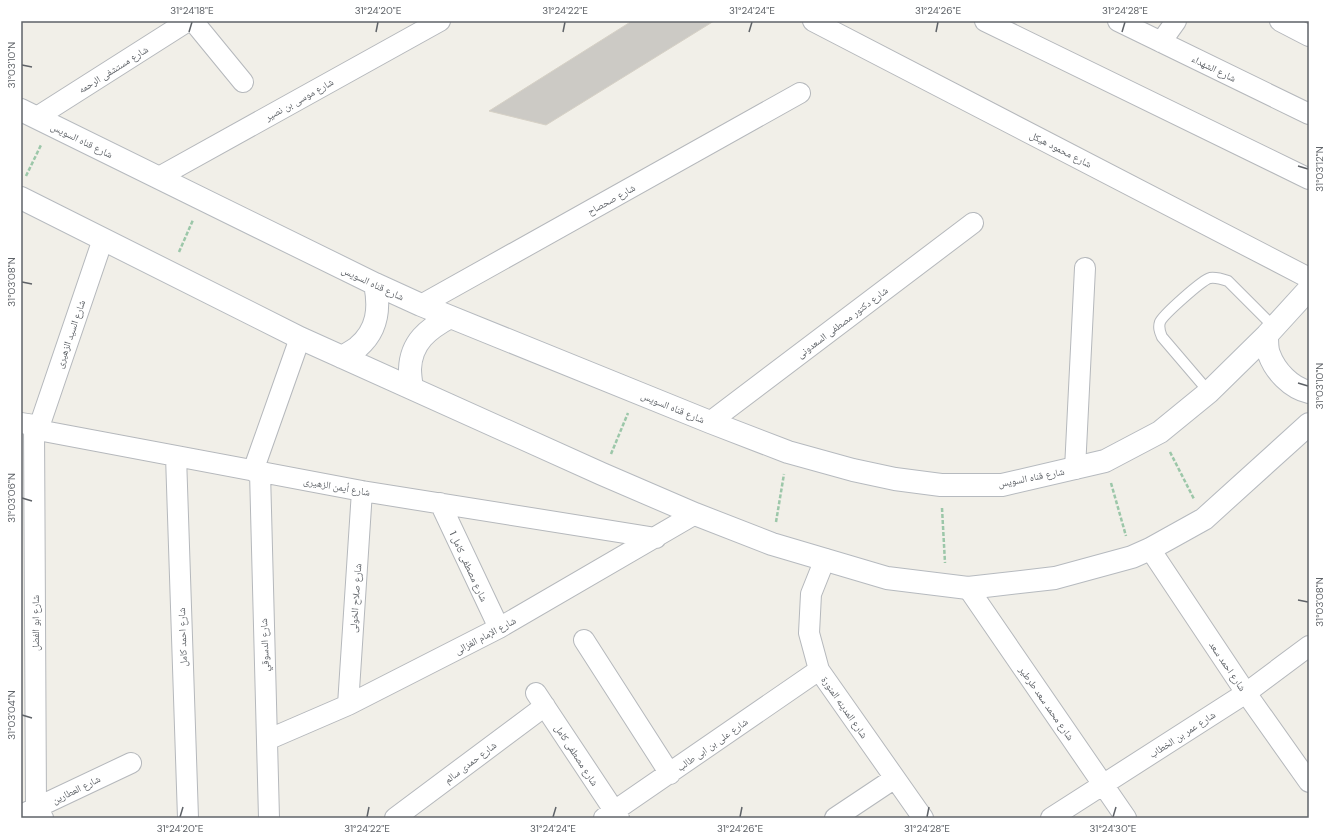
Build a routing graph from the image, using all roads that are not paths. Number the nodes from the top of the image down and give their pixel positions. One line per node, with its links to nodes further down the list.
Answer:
1 (188, 21): 14 (street, شارع مستشفى الرحمه)
2 (192, 21): 11 (street)
3 (440, 21): 15 (street, شارع موسى بن نصير)
4 (813, 21): 21 (street, شارع محمود هيكل)
5 (985, 21): 16 (street)
6 (1118, 21): 10 (street, شارع الشهداء)
7 (1176, 21): 10 (street)
8 (1280, 21): 9 (street)
9 (1309, 36)
10 (1161, 42): 13 (street, شارع الشهداء)
11 (243, 82)
12 (800, 93): 24 (street, شارع صحصاح)
13 (1309, 114)
14 (36, 117): 15 (main road, شارع قناه السويس)
15 (159, 177): 22 (main road, شارع قناه السويس)
16 (1309, 179)
17 (23, 188): 19 (main road)
18 (973, 223): 32 (street, شارع دكتور مصطفى السعدونى)
19 (103, 239): 27 (main road); 34 (street, شارع السيد الزهيرى)
20 (1085, 268): 36 (street)
21 (1309, 278)
22 (375, 284): 24 (main road, شارع قناه السويس); 28 (main road)
23 (1309, 290): 26 (main road, شارع قناه السويس)
24 (421, 305): 25 (main road, شارع قناه السويس)
25 (450, 317): 29 (main road); 32 (main road, شارع قناه السويس)
26 (1271, 331): 30 (main road, شارع قناه السويس); 30 (lane); 31 (main road)
27 (300, 338): 28 (main road); 37 (street)
28 (342, 357): 29 (main road)
29 (412, 388): 40 (main road)
30 (1209, 392): 36 (main road, شارع قناه السويس)
31 (1309, 392)
32 (710, 422): 36 (main road, شارع قناه السويس)
33 (1309, 424): 42 (main road)
34 (31, 426): 35 (street, شارع أيمن الزهيرى); 58 (street, شارع ابو الفضل)
35 (176, 456): 37 (street, شارع أيمن الزهيرى); 60 (street, شارع احمد كامل)
36 (1075, 469)
37 (256, 472): 38 (street, شارع أيمن الزهيرى); 52 (street, شارع الدسوقي)
38 (362, 491): 39 (street, شارع أيمن الزهيرى); 51 (street, شارع صلاح الخولى)
39 (440, 503): 41 (street, شارع أيمن الزهيرى); 45 (street, شارع مصطفى كامل 1)
40 (695, 514): 41 (street, شارع الإمام الغزالى); 43 (main road)
41 (656, 538): 45 (street, شارع الإمام الغزالى)
42 (1141, 553): 44 (main road); 49 (street, شارع احمد سعد)
43 (825, 559): 44 (main road); 48 (street, شارع المدينه المنورة)
44 (968, 588): 57 (street, شارع محمد سعد طرطير)
45 (499, 628): 51 (street, شارع الإمام الغزالى)
46 (584, 640): 54 (street)
47 (1309, 646): 49 (street, شارع عمر بن الخطاب)
48 (819, 670): 54 (street, شارع على بن ابى طالب); 55 (street, شارع المدينه المنورة)
49 (1246, 693): 56 (street, شارع احمد سعد); 57 (street, شارع عمر بن الخطاب)
50 (541, 700): 59 (street, شارع مصطفى كامل); 62 (street, شارع حمدى سالم)
51 (348, 705): 52 (street, شارع الإمام الغزالى)
52 (267, 740): 61 (street, شارع الدسوقي)
53 (131, 763): 58 (street, شارع العطارين)
54 (670, 774): 59 (street, شارع على بن ابى طالب)
55 (895, 778): 63 (street); 64 (street, شارع المدينه المنورة)
56 (1309, 782)
57 (1103, 785): 65 (street, شارع عمر بن الخطاب); 66 (street, شارع محمد سعد طرطير)
58 (33, 814)
59 (612, 816)
60 (188, 818)
61 (269, 818)
62 (395, 818)
63 (835, 818)
64 (923, 818)
65 (1051, 818)
66 (1126, 818)

